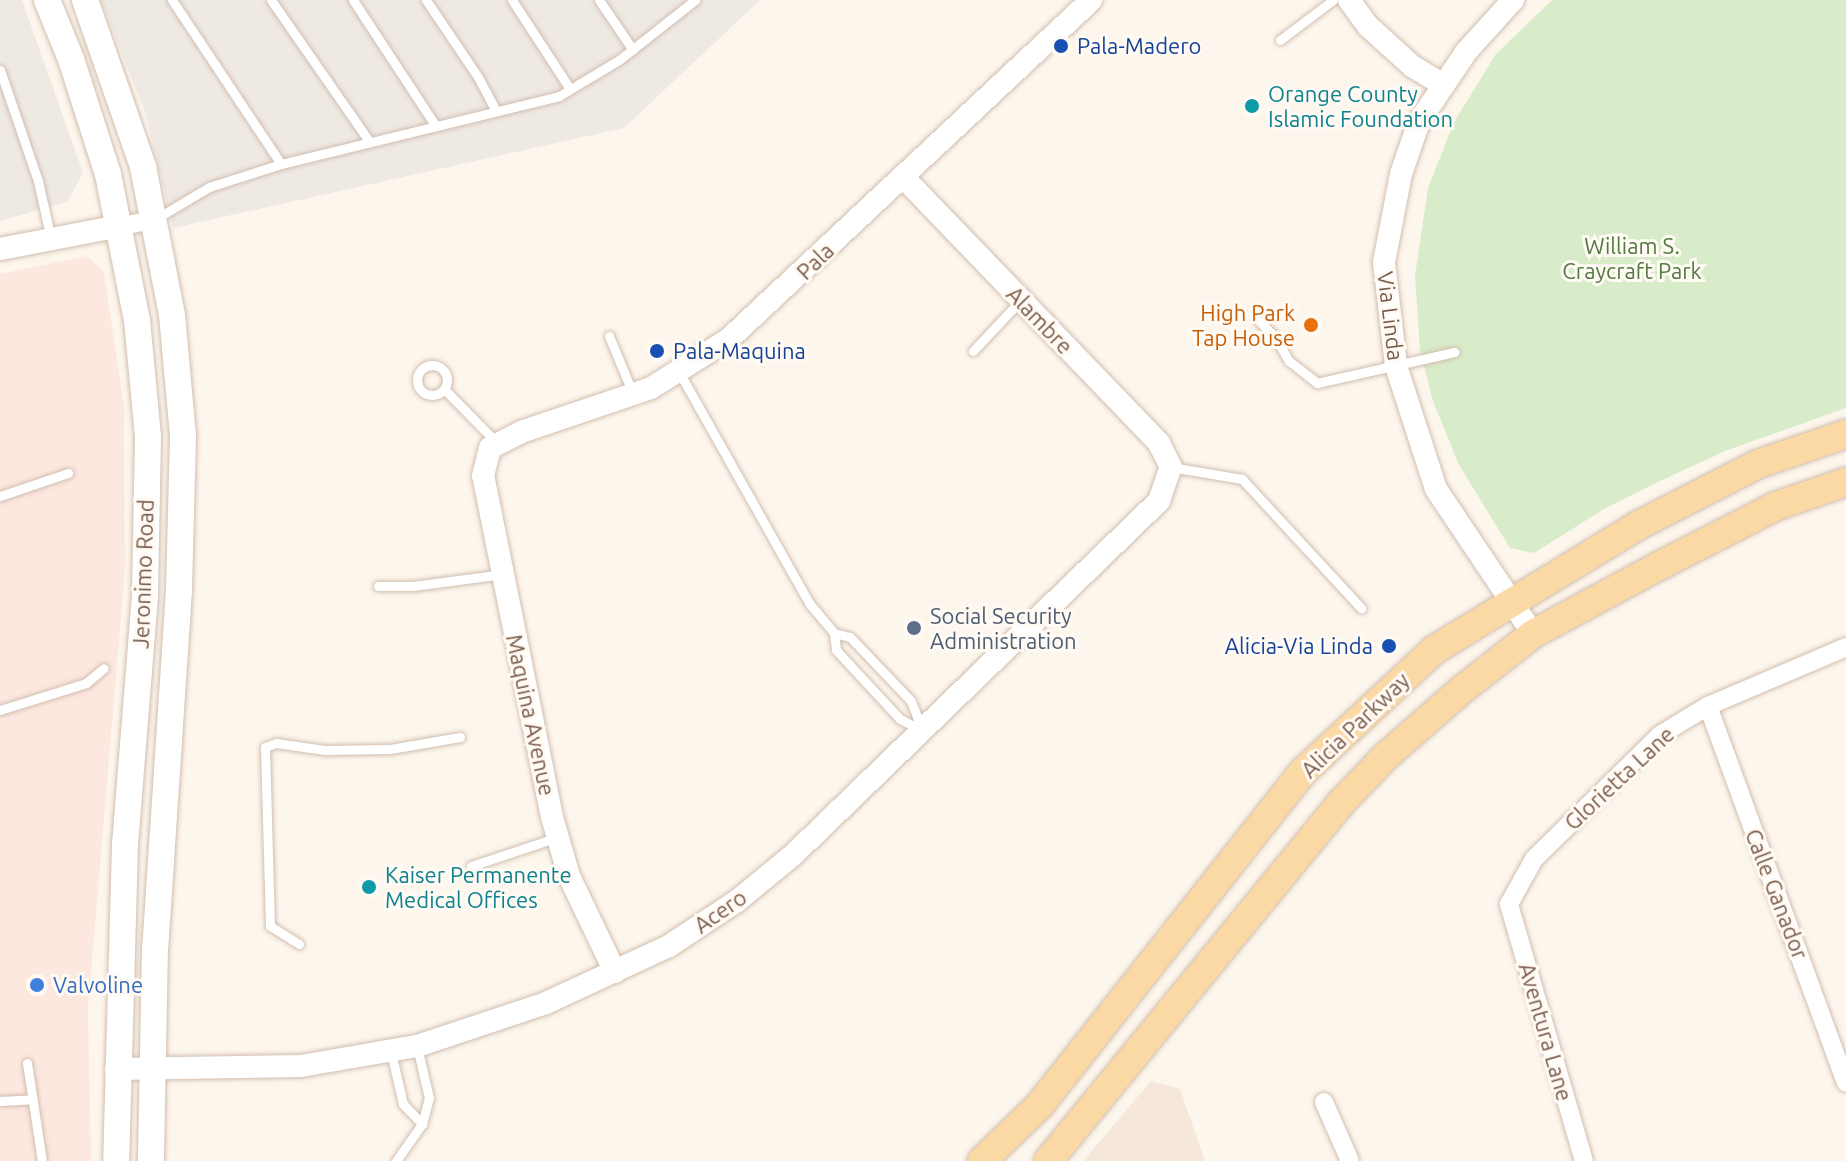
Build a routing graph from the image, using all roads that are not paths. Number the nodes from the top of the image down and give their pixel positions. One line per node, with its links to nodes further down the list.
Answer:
1 (47, 0): 26 (main road, Jeronimo Road)
2 (85, 0): 25 (main road, Jeronimo Road)
3 (172, 0): 23 (lane)
4 (271, 0): 22 (lane)
5 (353, 0): 21 (lane)
6 (426, 0): 20 (lane)
7 (512, 0): 19 (lane)
8 (599, 0): 16 (lane)
9 (695, 0): 14 (lane)
10 (1091, 0): 24 (street, Pala)
11 (1333, 0): 15 (lane)
12 (1349, 0): 18 (street)
13 (1513, 0): 18 (street, Via Linda)
14 (683, 4): 16 (lane)
15 (1280, 40)
16 (633, 50): 19 (lane)
17 (0, 70): 27 (lane)
18 (1444, 85): 34 (street, Via Linda)
19 (570, 89): 20 (lane)
20 (496, 111): 21 (lane)
21 (435, 125): 22 (lane)
22 (369, 141): 23 (lane)
23 (281, 164): 25 (lane)
24 (903, 177): 29 (street, Alambre); 35 (street, Pala)
25 (154, 220): 26 (street); 65 (main road, Jeronimo Road)
26 (120, 226): 27 (street); 64 (main road, Jeronimo Road)
27 (51, 239): 28 (street)
28 (0, 249)
29 (1021, 300): 32 (lane); 40 (street, Alambre)
30 (1259, 321): 34 (lane)
31 (609, 336): 37 (lane)
32 (973, 351)
33 (1455, 352): 34 (lane)
34 (1396, 366): 46 (street, Via Linda)
35 (679, 371): 37 (street, Pala); 48 (lane)
36 (444, 389): 39 (lane)
37 (633, 394): 39 (street, Pala)
38 (1846, 434): 46 (main road, Alicia Parkway)
39 (494, 446): 44 (street, Maquina Avenue)
40 (1171, 467): 47 (lane); 54 (street, Acero)
41 (68, 473): 43 (lane)
42 (1846, 482): 49 (main road, Alicia Parkway)
43 (0, 496)
44 (503, 574): 45 (lane); 56 (street, Maquina Avenue)
45 (378, 586)
46 (1511, 602): 49 (street, Via Linda); 75 (main road, Alicia Parkway)
47 (1361, 608)
48 (834, 633): 54 (lane); 54 (lane)
49 (1533, 634): 76 (main road, Alicia Parkway)
50 (1846, 647): 52 (street, Glorietta Lane)
51 (104, 668): 53 (lane)
52 (1708, 706): 58 (street, Glorietta Lane); 66 (street, Calle Ganador)
53 (0, 710)
54 (923, 731): 60 (street, Acero)
55 (460, 737): 59 (lane)
56 (558, 837): 57 (lane); 60 (street, Maquina Avenue)
57 (471, 866)
58 (1509, 904): 78 (street, Aventura Lane)
59 (299, 944)
60 (615, 972): 61 (street, Acero)
61 (417, 1046): 62 (street, Acero); 70 (lane)
62 (390, 1051): 65 (street, Acero); 70 (lane)
63 (27, 1063): 67 (lane)
64 (116, 1069): 65 (street, Acero); 72 (main road, Jeronimo Road)
65 (150, 1069): 73 (main road, Jeronimo Road)
66 (1846, 1083)
67 (33, 1099): 68 (lane); 71 (lane)
68 (0, 1101)
69 (1324, 1102): 77 (street)
70 (422, 1124): 74 (lane)
71 (42, 1161)
72 (116, 1161)
73 (151, 1161)
74 (396, 1161)
75 (982, 1161)
76 (1048, 1161)
77 (1350, 1161)
78 (1584, 1161)

